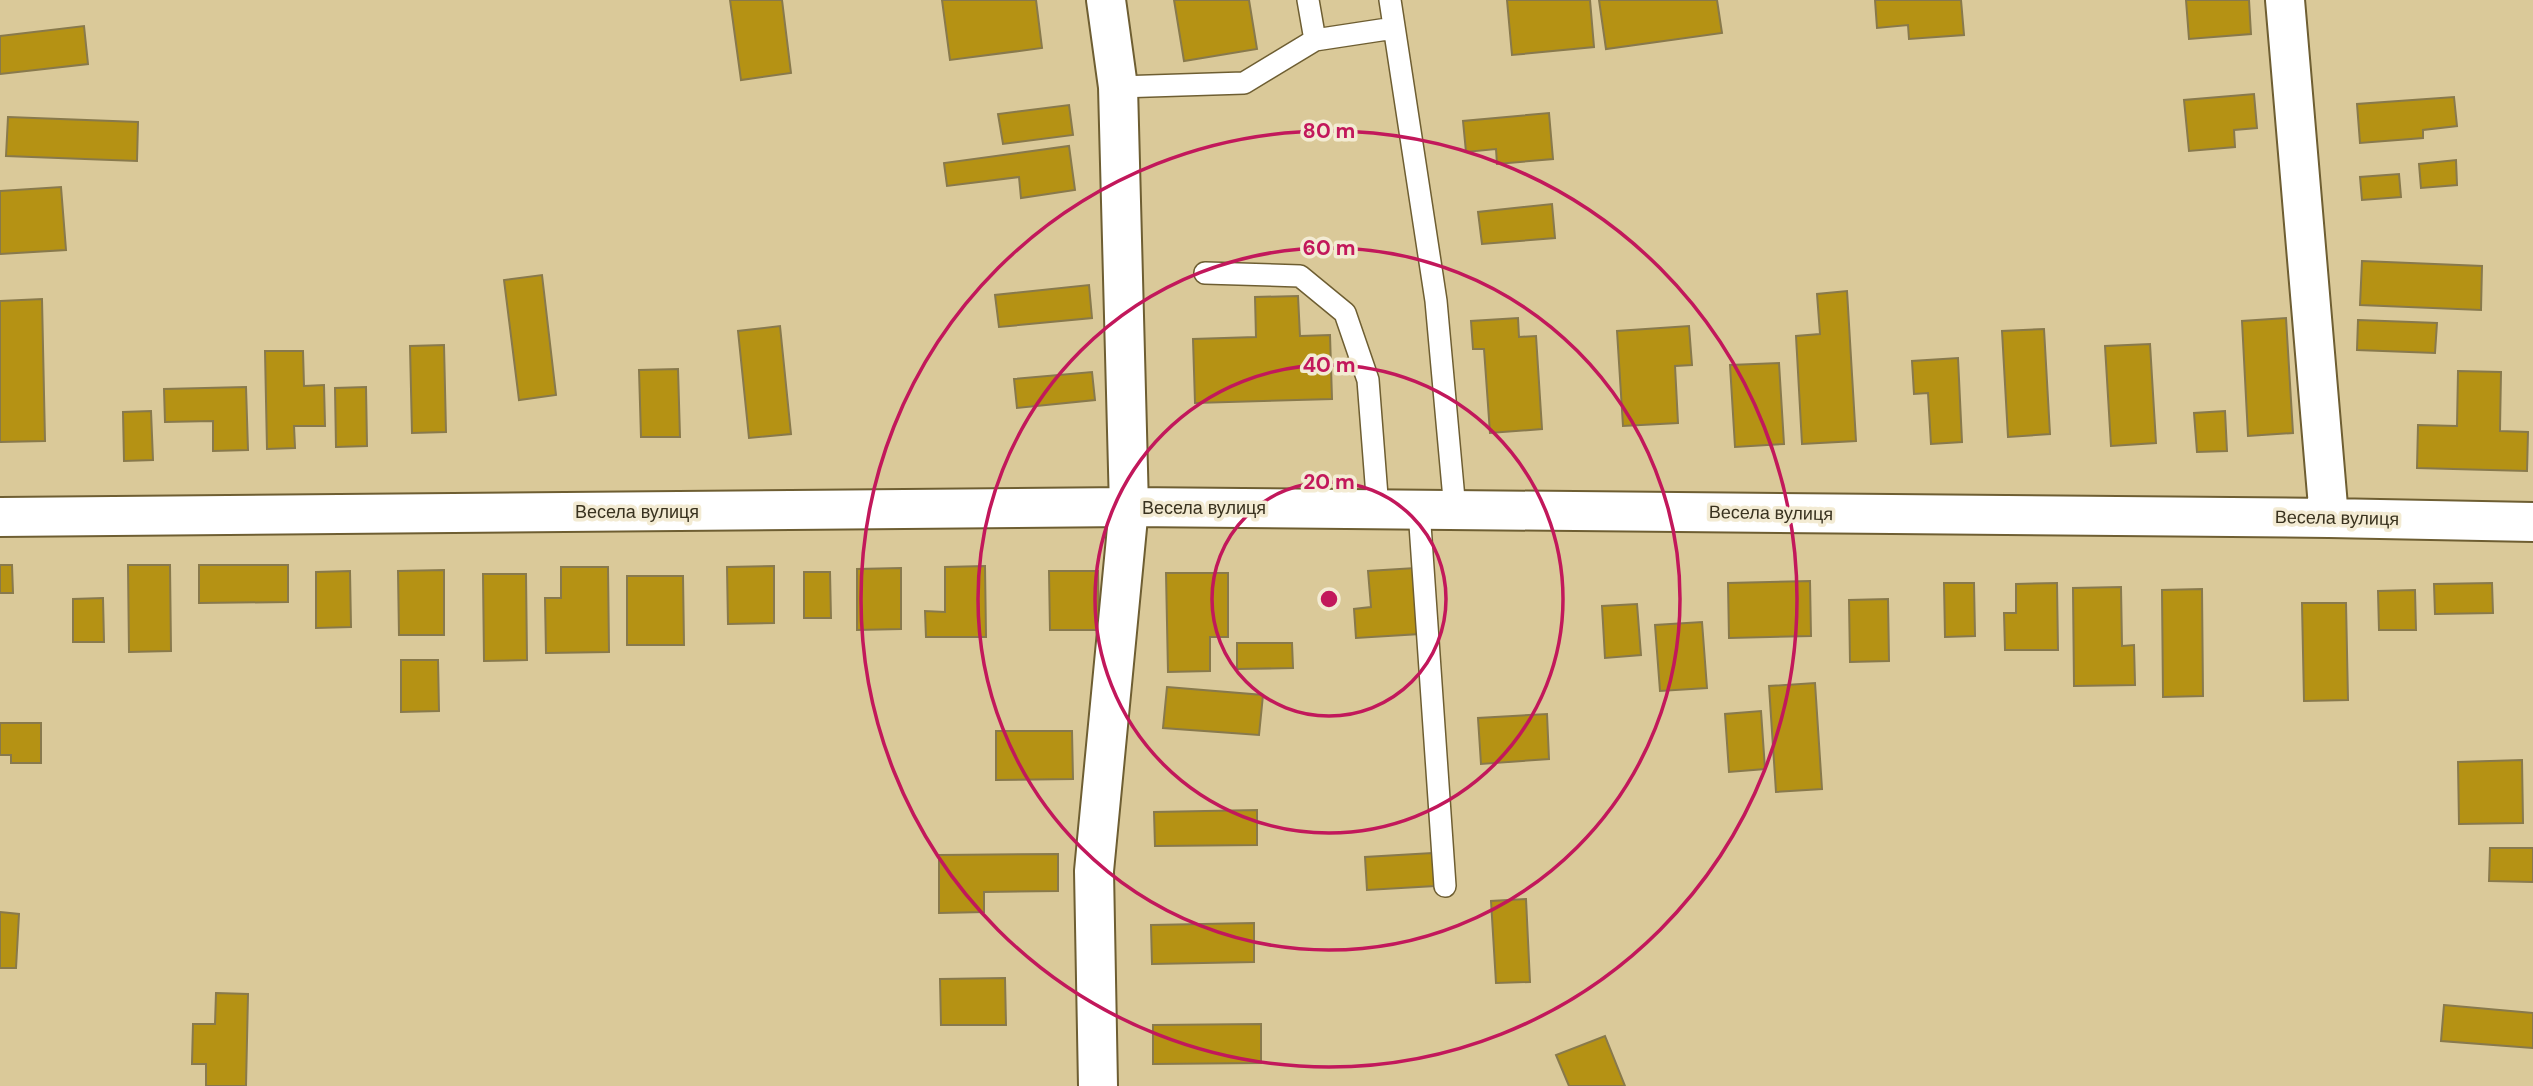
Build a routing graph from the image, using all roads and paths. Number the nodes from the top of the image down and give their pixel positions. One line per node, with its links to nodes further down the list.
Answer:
1 (1106, 0): 7 (street)
2 (1308, 0): 6 (lane)
3 (1390, 0): 5 (lane)
4 (2285, 0): 13 (street)
5 (1394, 28): 6 (lane); 11 (lane)
6 (1315, 40): 7 (lane)
7 (1118, 86): 9 (street)
8 (1205, 273): 10 (lane)
9 (1129, 508): 10 (street, Весела вулиця); 12 (street, Весела вулиця); 16 (street)
10 (1378, 509): 11 (street, Весела вулиця)
11 (1437, 510): 13 (street, Весела вулиця); 15 (lane)
12 (0, 517)
13 (2329, 517): 14 (street, Весела вулиця)
14 (2533, 522)
15 (1445, 886)
16 (1098, 1086)

